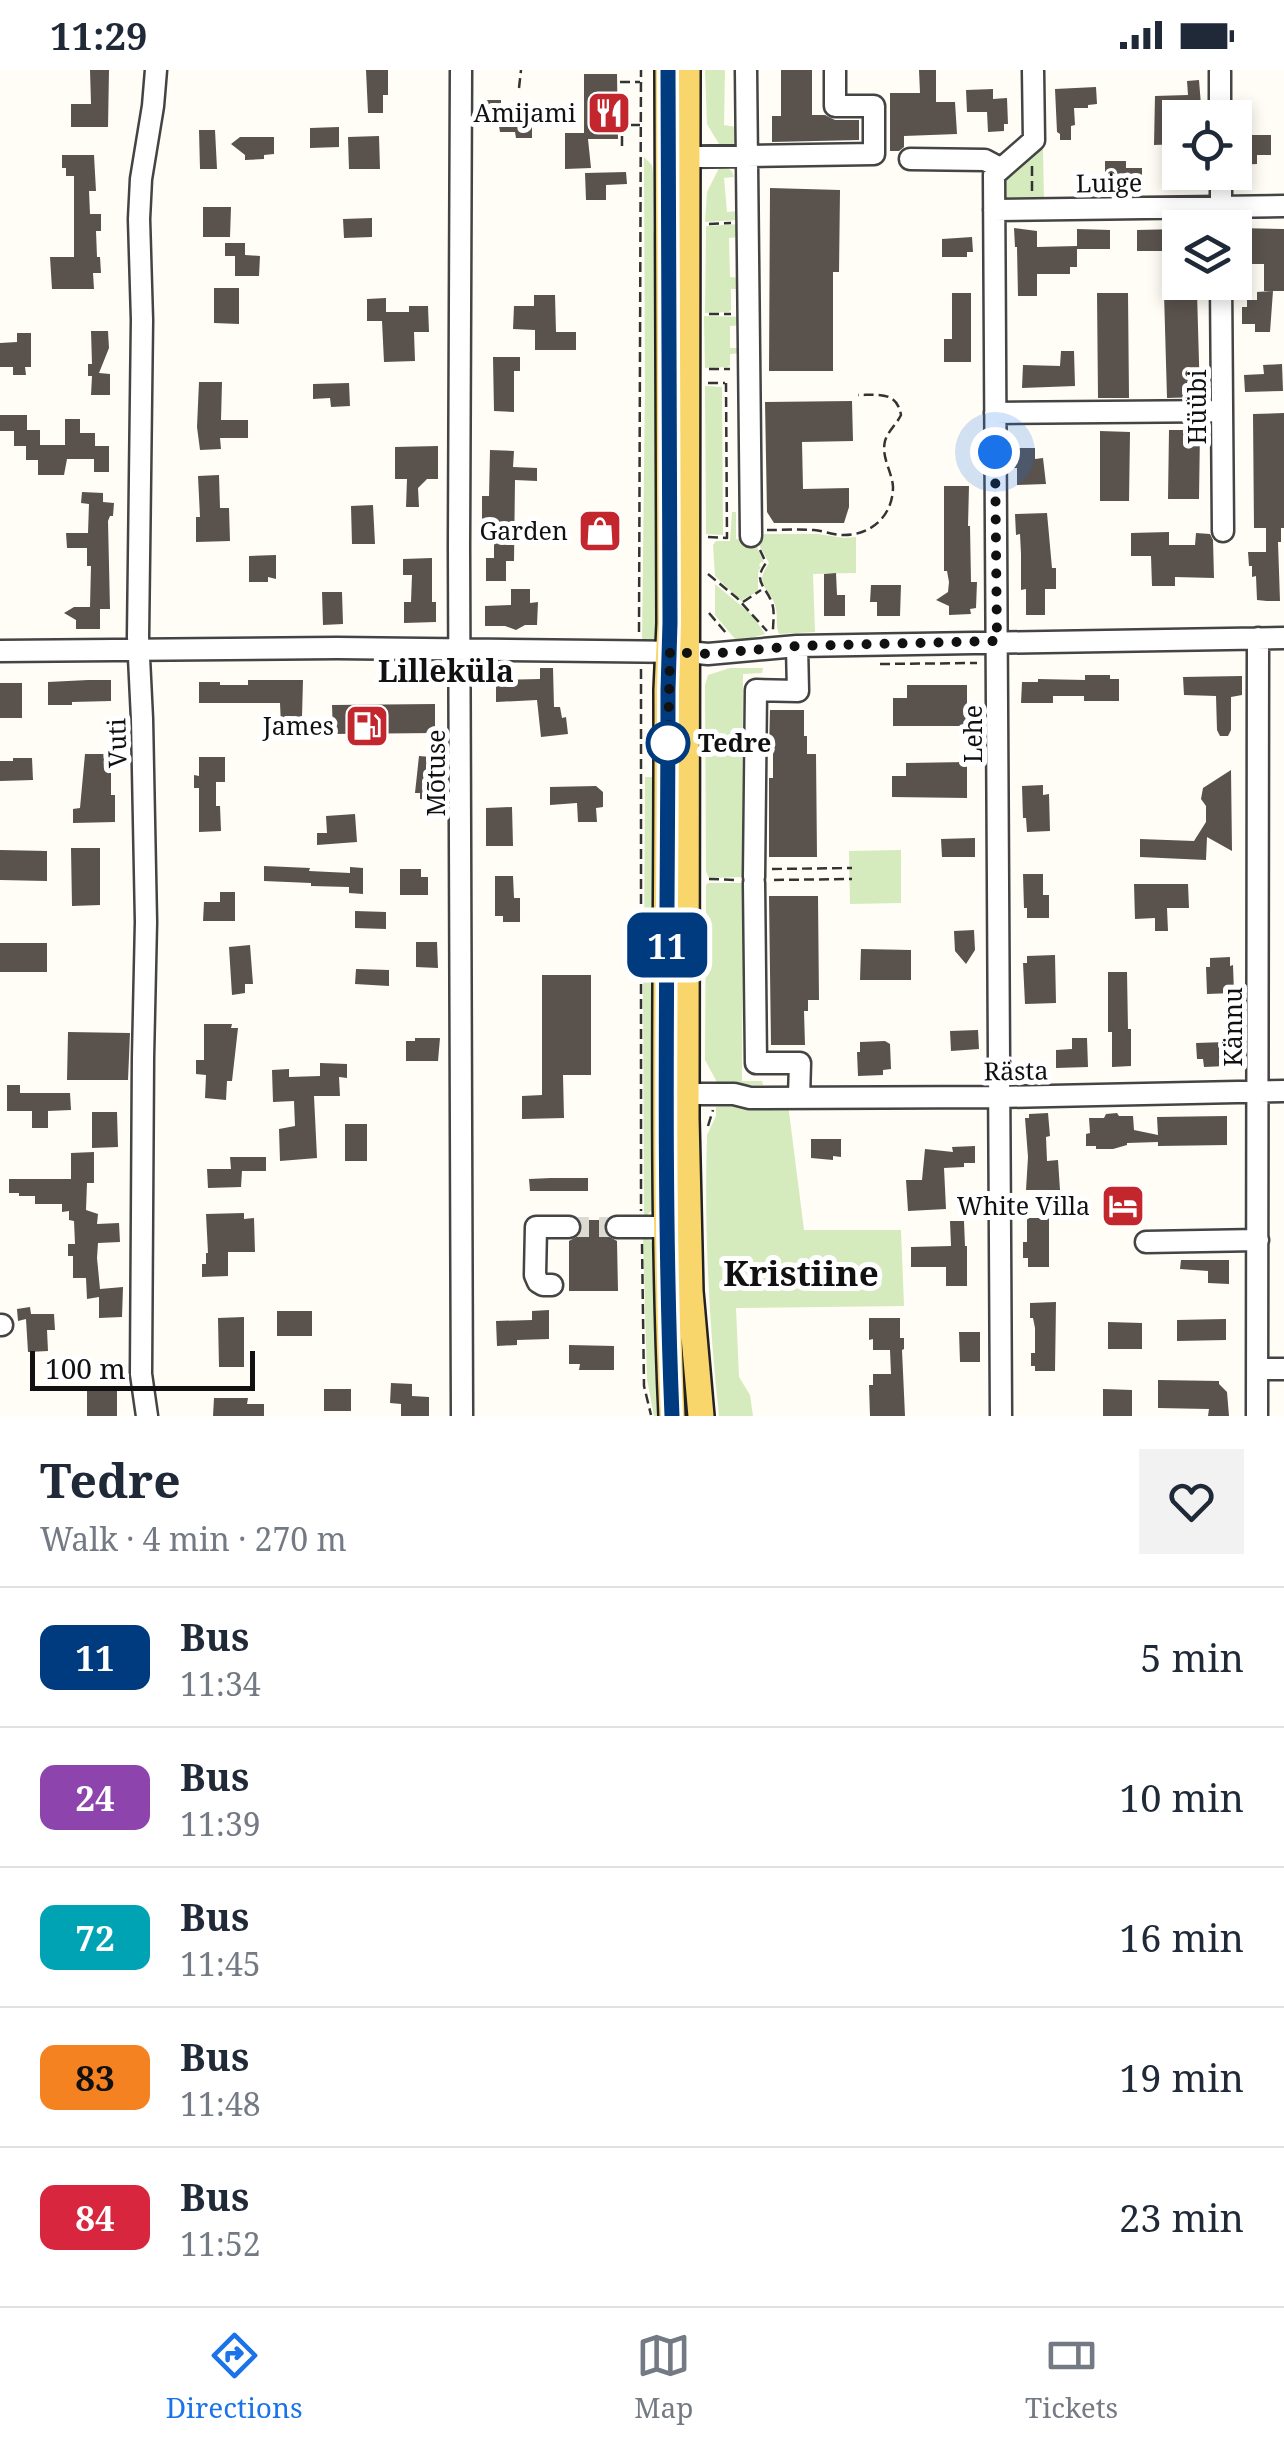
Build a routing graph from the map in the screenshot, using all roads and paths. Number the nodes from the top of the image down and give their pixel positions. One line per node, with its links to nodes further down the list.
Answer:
1 (156, 70): 53 (street, Vuti)
2 (461, 70): 52 (street, Mõtuse)
3 (521, 70): 13 (path)
4 (641, 70): 12 (path)
5 (668, 70): 19 (main road)
6 (688, 70): 19 (main road)
7 (746, 70): 18 (street)
8 (836, 70): 18 (street)
9 (1033, 70): 16 (street)
10 (1220, 72): 14 (street)
11 (620, 82): 12 (path)
12 (641, 82): 15 (path)
13 (519, 88)
14 (1220, 100)
15 (642, 125): 17 (path); 49 (path)
16 (1034, 140): 21 (street); 24 (path)
17 (622, 146)
18 (747, 156): 19 (street); 27 (street)
19 (679, 157): 55 (main road)
20 (910, 159): 21 (street)
21 (1000, 168): 23 (street, Lehe)
22 (1284, 206): 25 (street, Luige)
23 (994, 210): 24 (street, Luige); 38 (street, Lehe)
24 (1033, 210): 26 (street, Luige)
25 (1252, 212)
26 (1162, 215)
27 (748, 222): 28 (path); 31 (street)
28 (703, 225)
29 (1221, 300): 37 (street, Hüübi)
30 (702, 314): 31 (path)
31 (749, 315): 33 (street)
32 (702, 369): 33 (path)
33 (750, 372): 35 (path); 40 (street)
34 (702, 383): 35 (path)
35 (726, 383): 42 (path)
36 (858, 395): 40 (path)
37 (1222, 411): 38 (street); 39 (street, Hüübi)
38 (995, 413): 56 (street, Lehe)
39 (1222, 530)
40 (752, 536): 42 (path); 44 (path)
41 (702, 537): 42 (path)
42 (727, 538)
43 (704, 569): 45 (path)
44 (763, 588): 45 (path); 45 (path)
45 (742, 603)
46 (704, 608): 50 (path)
47 (1258, 638): 48 (street); 56 (street); 64 (street, Kännu)
48 (1284, 638)
49 (639, 640)
50 (734, 643)
51 (797, 646): 55 (street); 56 (street); 60 (street)
52 (460, 649): 53 (street); 55 (street); 78 (street, Mõtuse)
53 (138, 650): 54 (street); 77 (street, Vuti)
54 (0, 651)
55 (678, 652): 67 (main road); 68 (main road)
56 (998, 652): 57 (path); 65 (street, Lehe)
57 (871, 664)
58 (641, 666): 71 (path)
59 (852, 868): 60 (path)
60 (755, 878): 61 (path); 62 (path); 66 (street)
61 (852, 878)
62 (702, 880)
63 (1284, 1090): 64 (street, Rästa)
64 (1258, 1091): 65 (street, Rästa); 72 (street, Kännu)
65 (1000, 1096): 66 (street, Rästa); 82 (street, Lehe)
66 (799, 1097): 67 (street, Rästa)
67 (686, 1106): 81 (main road)
68 (668, 1226): 71 (street); 80 (main road)
69 (569, 1227): 74 (street)
70 (617, 1227): 71 (street)
71 (642, 1227): 79 (path)
72 (1258, 1240): 73 (street); 75 (street, Kännu)
73 (1146, 1242)
74 (552, 1285)
75 (1257, 1369): 76 (street); 83 (street, Kännu)
76 (1284, 1369)
77 (147, 1416)
78 (462, 1416)
79 (651, 1416)
80 (672, 1416)
81 (701, 1416)
82 (1001, 1416)
83 (1257, 1416)

